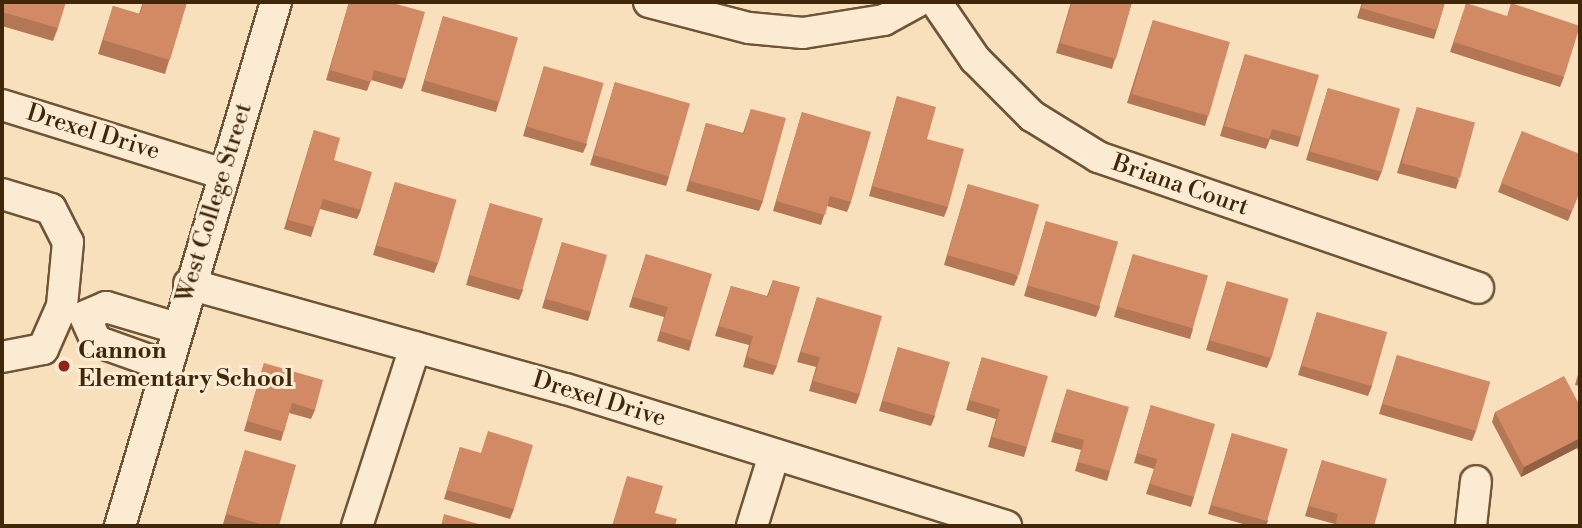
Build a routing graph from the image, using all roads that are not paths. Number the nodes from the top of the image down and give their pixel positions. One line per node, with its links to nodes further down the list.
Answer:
1 (276, 2): 6 (street, West College Street)
2 (649, 2): 3 (street)
3 (916, 2)
4 (936, 2): 9 (street, Briana Court)
5 (2, 105): 6 (street, Drexel Drive)
6 (223, 174): 8 (street, West College Street)
7 (2, 194): 10 (street)
8 (190, 284): 11 (street, West College Street); 12 (street, Drexel Drive)
9 (1478, 288)
10 (74, 311): 11 (street); 13 (street); 14 (street)
11 (177, 328): 14 (street, West College Street)
12 (415, 347): 15 (street, Drexel Drive); 18 (street)
13 (2, 357)
14 (166, 366): 17 (street, West College Street)
15 (774, 455): 19 (street); 20 (street, Drexel Drive)
16 (1476, 481): 21 (street)
17 (120, 526)
18 (358, 526)
19 (752, 526)
20 (1006, 526)
21 (1471, 526)

